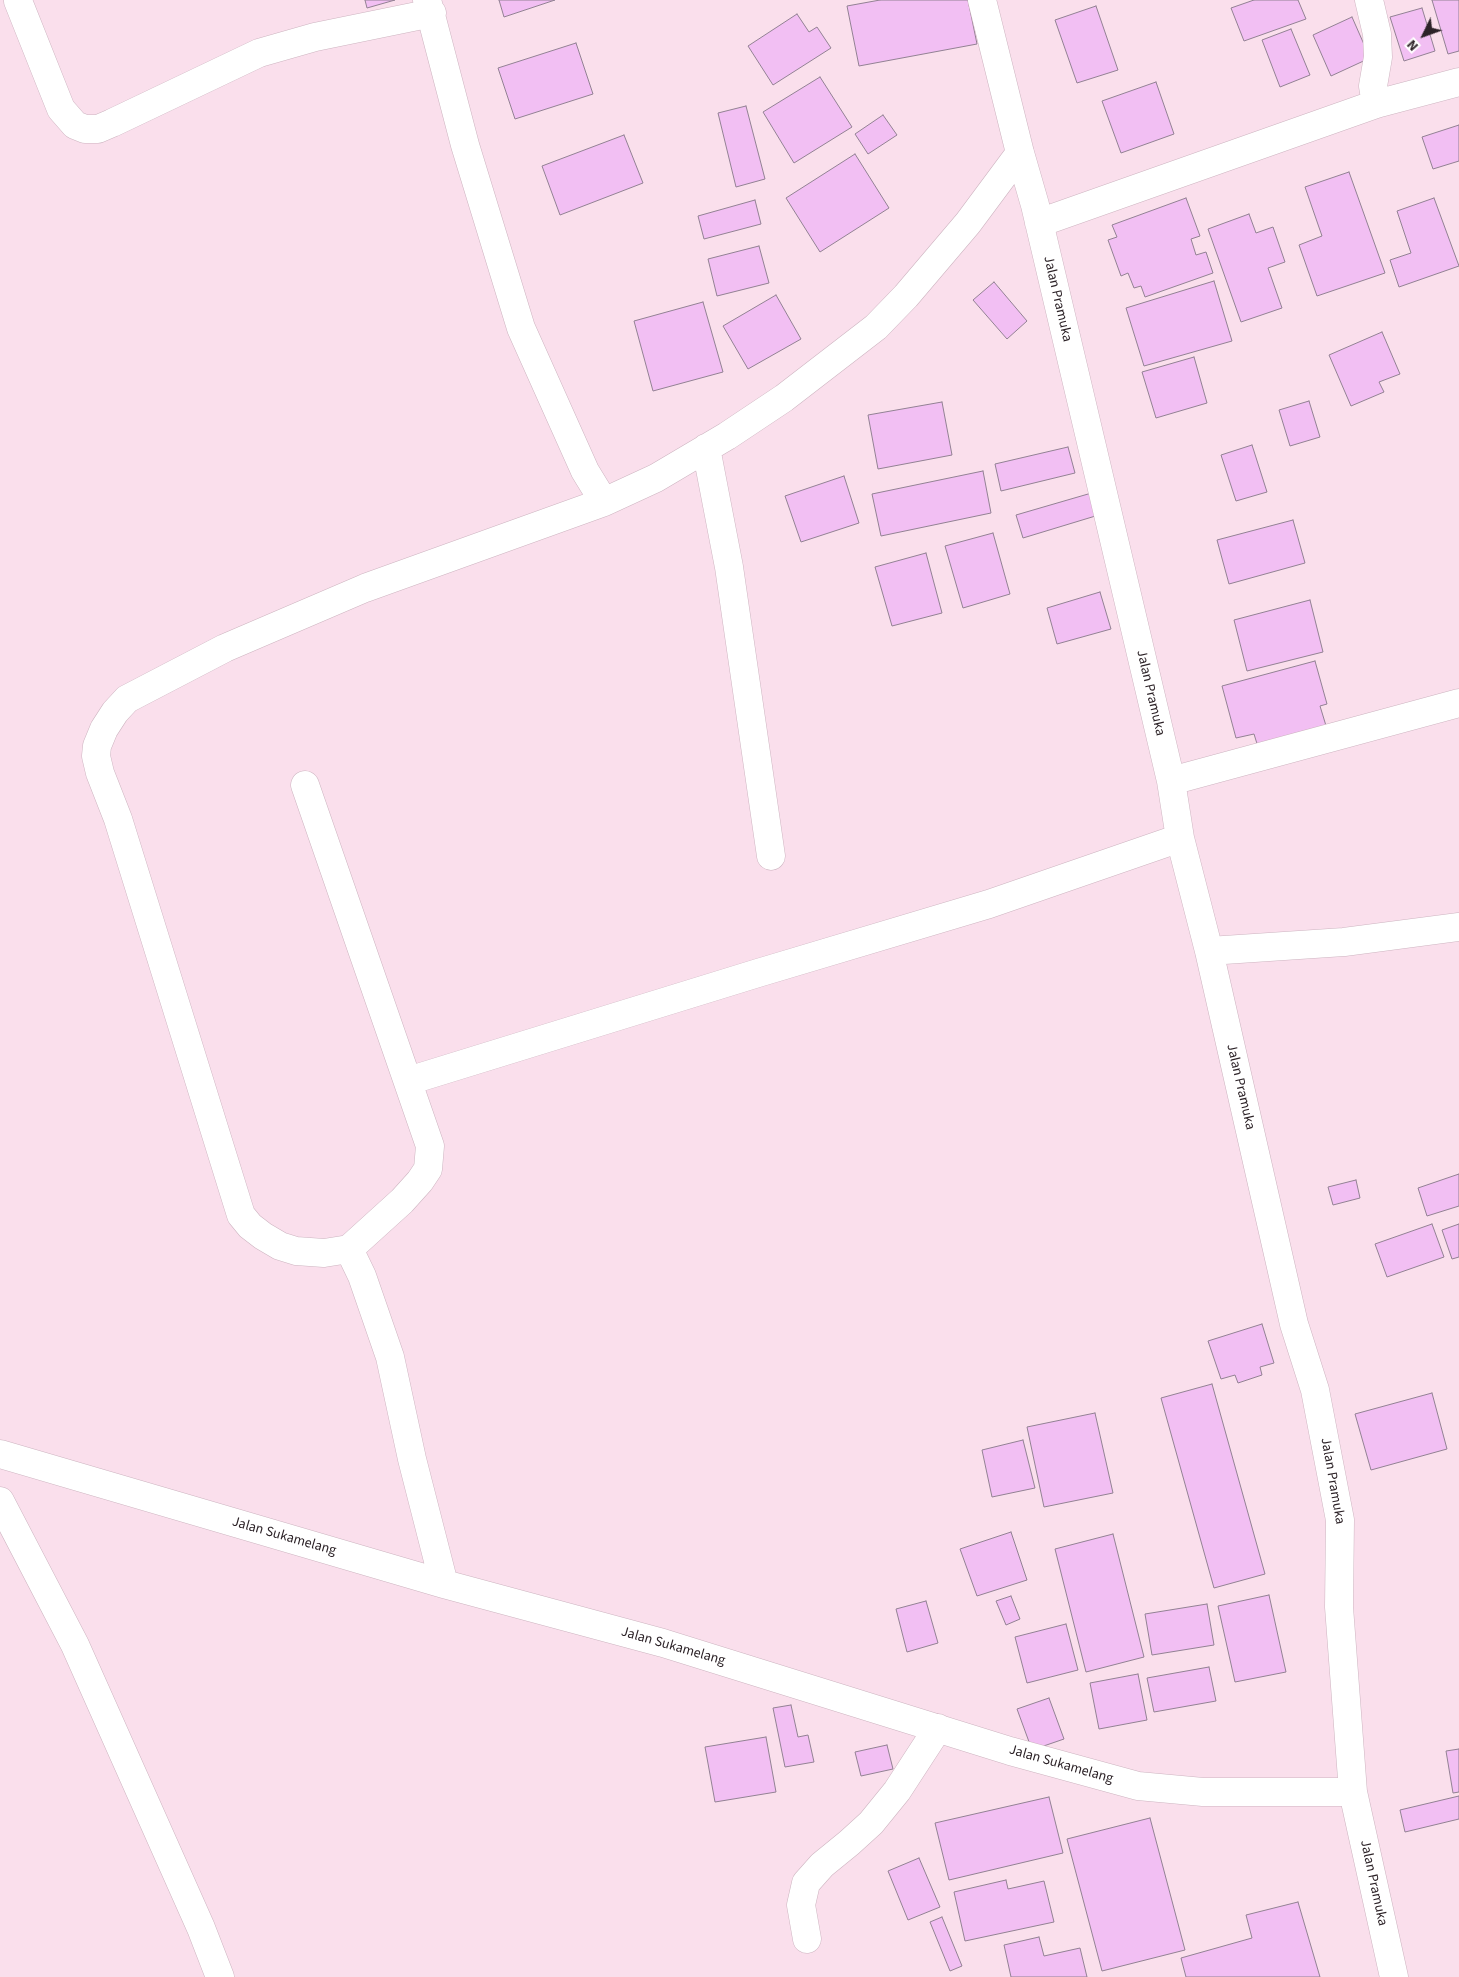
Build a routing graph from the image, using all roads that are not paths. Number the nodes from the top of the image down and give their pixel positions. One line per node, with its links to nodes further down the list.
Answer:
1 (982, 0): 7 (street, Jalan Pramuka)
2 (1369, 0): 6 (street)
3 (18, 1): 4 (street)
4 (430, 6): 10 (street)
5 (1459, 82): 6 (street)
6 (1376, 104): 8 (street)
7 (1023, 164): 8 (street, Jalan Pramuka); 9 (street)
8 (1037, 214): 12 (street, Jalan Pramuka)
9 (706, 448): 10 (street); 15 (street)
10 (604, 502): 19 (street)
11 (1459, 703): 12 (street)
12 (1171, 781): 14 (street, Jalan Pramuka)
13 (305, 785): 18 (street)
14 (1180, 838): 17 (street, Jalan Pramuka); 18 (street)
15 (771, 856)
16 (1459, 927): 17 (street)
17 (1209, 951): 24 (street, Jalan Pramuka)
18 (408, 1081): 19 (street)
19 (349, 1249): 22 (street)
20 (0, 1454): 22 (street, Jalan Sukamelang)
21 (0, 1501): 26 (street)
22 (444, 1584): 23 (street, Jalan Sukamelang)
23 (938, 1728): 24 (street, Jalan Sukamelang); 25 (street)
24 (1353, 1792): 27 (street, Jalan Pramuka)
25 (807, 1939)
26 (220, 1977)
27 (1394, 1977)

